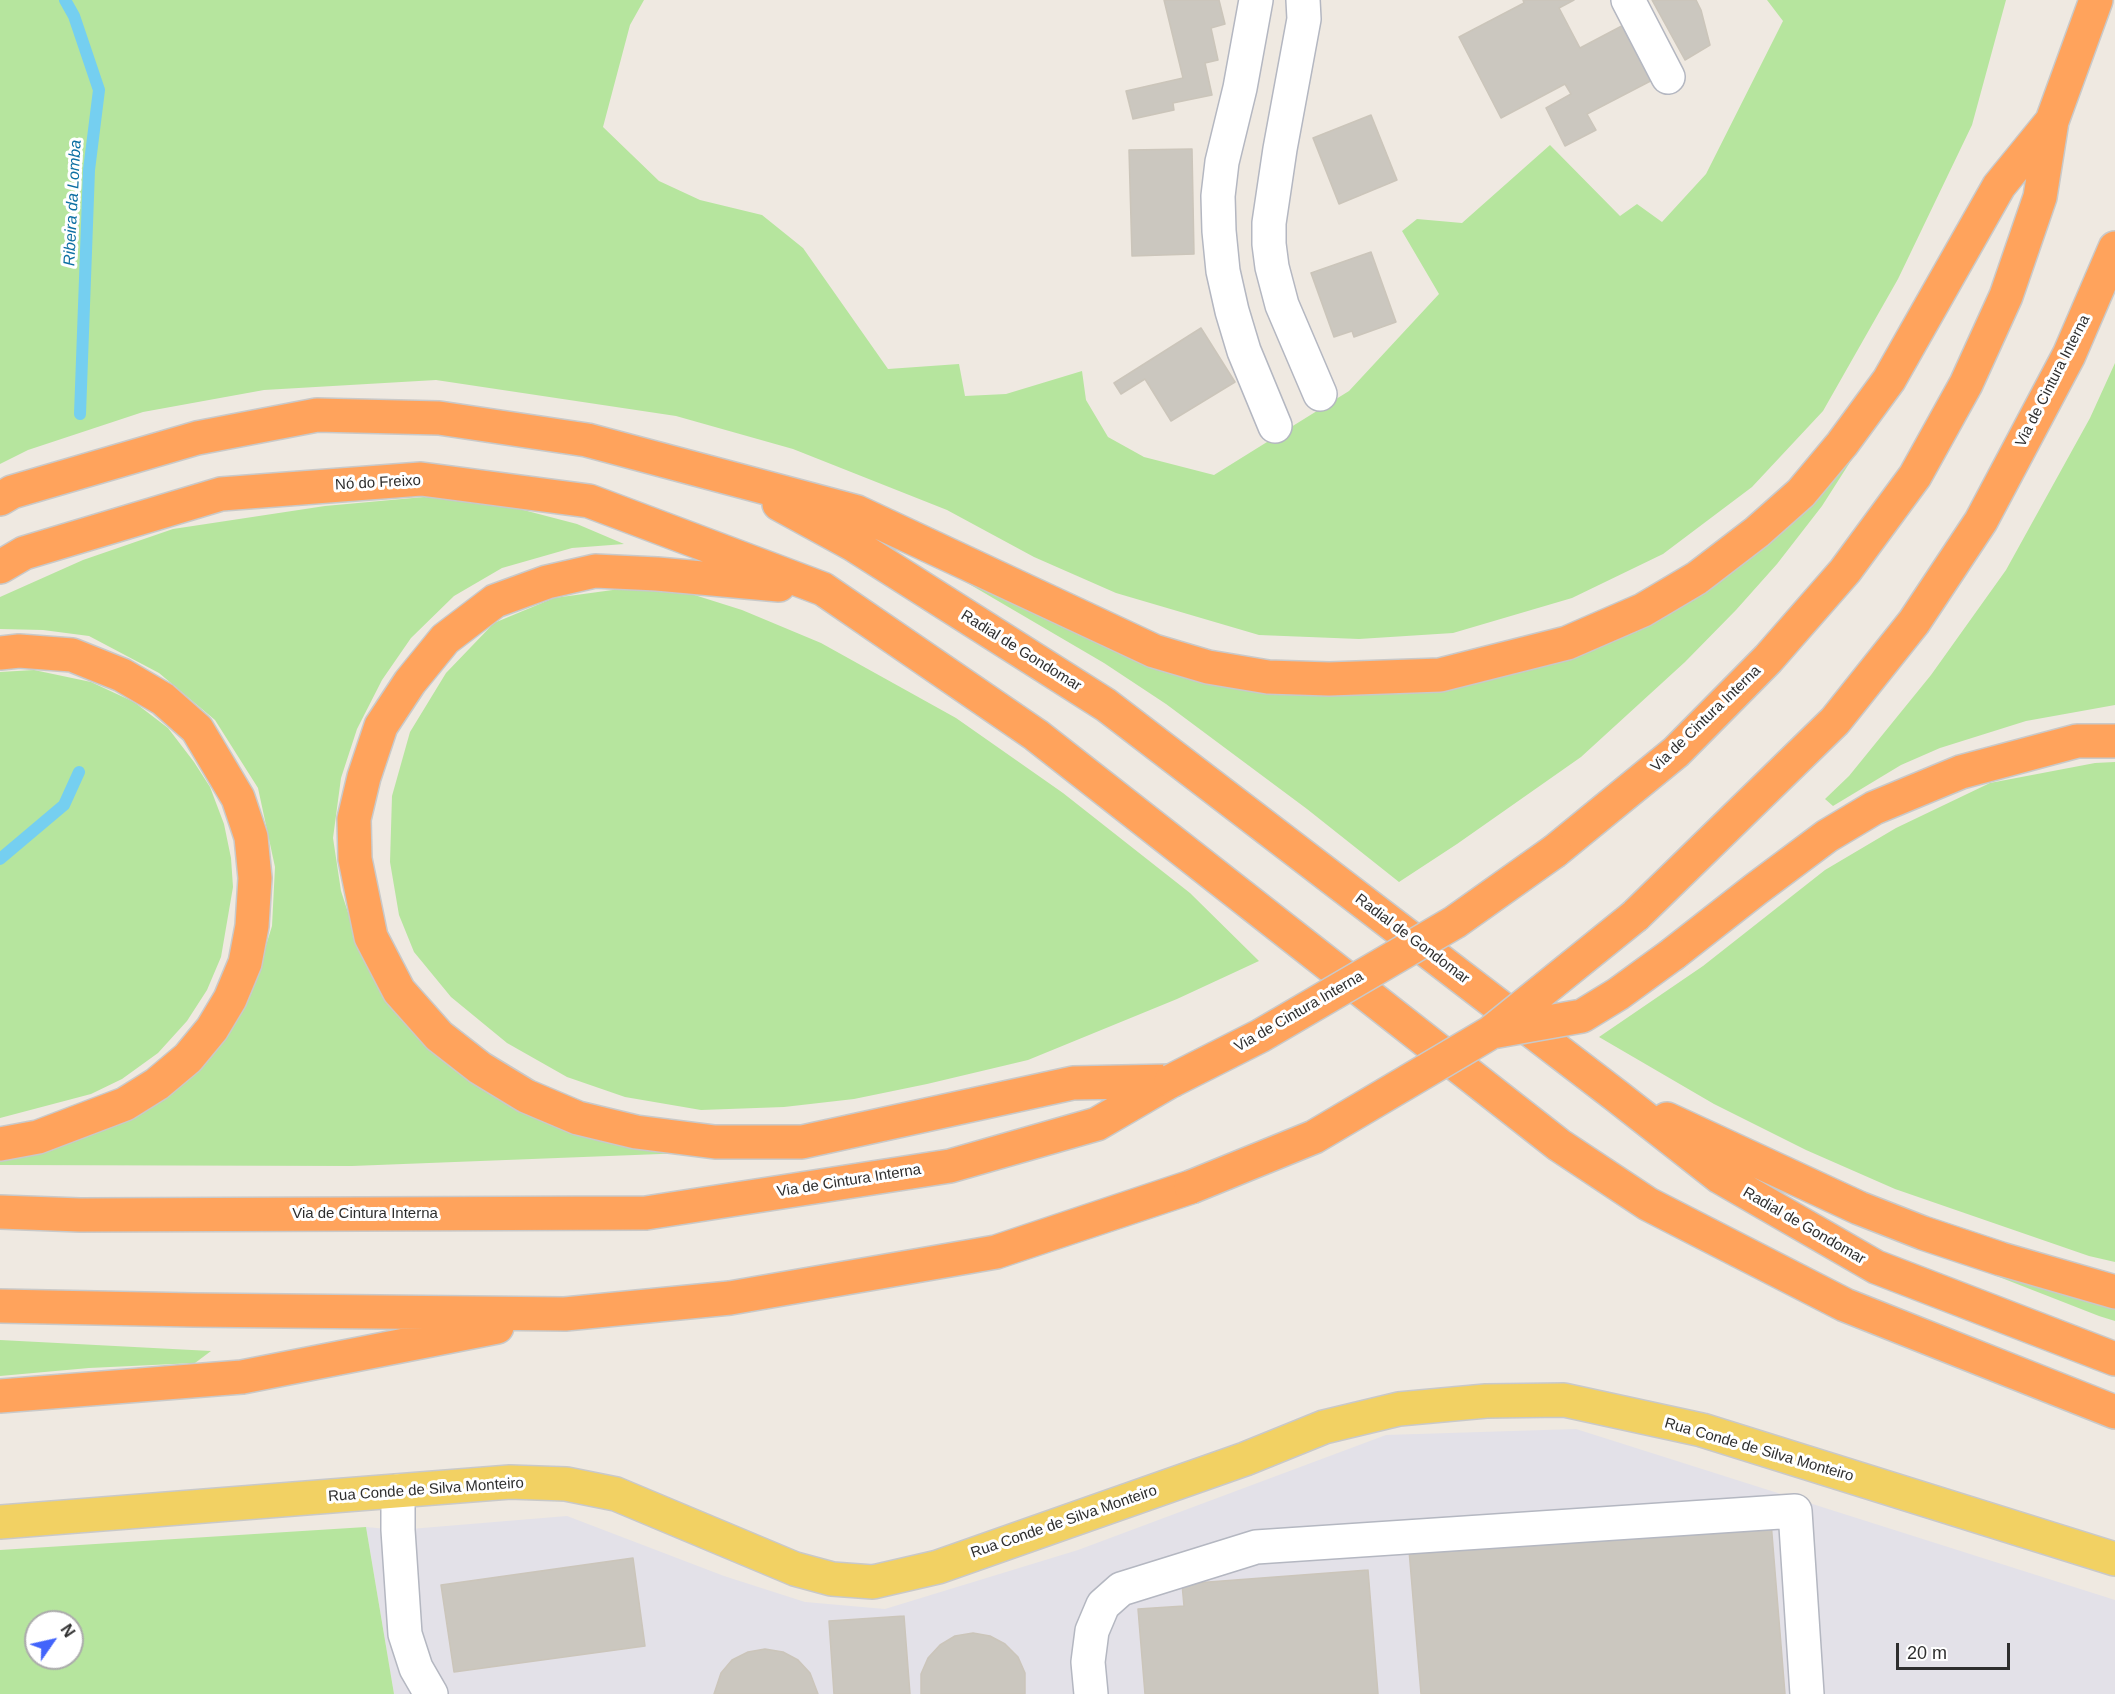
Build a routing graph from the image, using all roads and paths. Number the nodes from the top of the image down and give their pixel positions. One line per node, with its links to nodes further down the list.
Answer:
1 (1256, 0): 9 (street)
2 (1303, 0): 8 (street)
3 (1628, 0): 5 (street)
4 (2096, 0): 6 (highway, Via de Cintura Interna)
5 (1668, 77)
6 (2052, 121): 10 (highway); 17 (highway, Via de Cintura Interna, bridge)
7 (2115, 248): 16 (highway, Via de Cintura Interna, bridge)
8 (1320, 394)
9 (1275, 426)
10 (730, 477): 11 (highway); 18 (highway, Radial de Gondomar)
11 (0, 499)
12 (0, 567): 13 (highway, Nó do Freixo)
13 (823, 589): 17 (highway); 26 (highway)
14 (0, 653): 19 (highway)
15 (2115, 741): 16 (highway, bridge)
16 (1490, 1033): 23 (highway, Via de Cintura Interna, bridge)
17 (1171, 1081): 20 (highway, Via de Cintura Interna)
18 (1618, 1097): 21 (highway); 24 (highway, Radial de Gondomar)
19 (0, 1144)
20 (0, 1212)
21 (2115, 1292)
22 (0, 1306): 23 (highway, Via de Cintura Interna)
23 (565, 1314): 25 (highway)
24 (2115, 1359)
25 (0, 1396)
26 (2115, 1412)
27 (398, 1491): 28 (main road, Rua Conde de Silva Monteiro); 29 (main road, Rua Conde de Silva Monteiro); 30 (street)
28 (0, 1522)
29 (2115, 1559)
30 (432, 1694)
31 (1091, 1694): 32 (street)
32 (1806, 1694)

